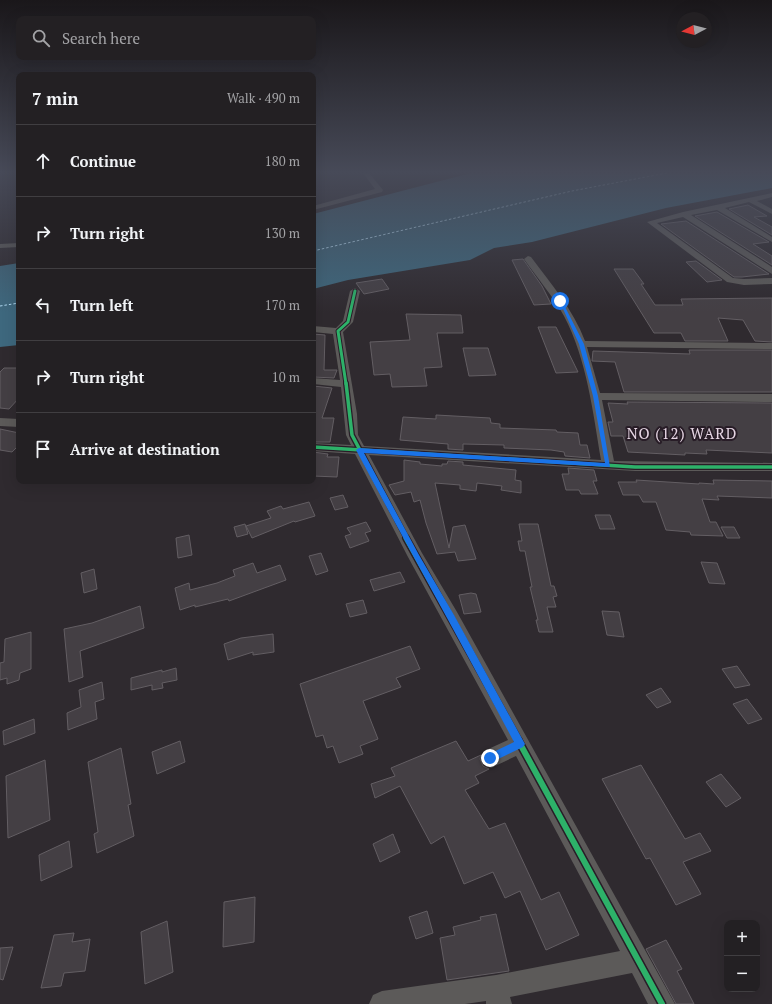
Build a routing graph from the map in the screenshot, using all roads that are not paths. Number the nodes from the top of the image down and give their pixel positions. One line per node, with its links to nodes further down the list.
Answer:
1 (660, 220): 9 (street)
2 (692, 220): 8 (street)
3 (739, 220): 4 (street)
4 (772, 240)
5 (16, 245): 6 (street)
6 (0, 246)
7 (528, 259): 13 (street)
8 (772, 271)
9 (772, 281)
10 (355, 291): 12 (street)
11 (316, 329): 12 (street)
12 (338, 331): 16 (street)
13 (581, 344): 14 (street); 17 (street)
14 (772, 346)
15 (316, 382): 16 (street)
16 (346, 384): 20 (street)
17 (595, 396): 18 (street); 21 (street)
18 (772, 398)
19 (316, 447): 20 (street)
20 (359, 450): 21 (street); 23 (street)
21 (608, 465): 22 (street)
22 (772, 467)
23 (520, 744): 24 (street); 25 (street)
24 (490, 758)
25 (638, 960): 26 (street); 28 (street)
26 (498, 996): 27 (street)
27 (382, 1004)
28 (662, 1004)

